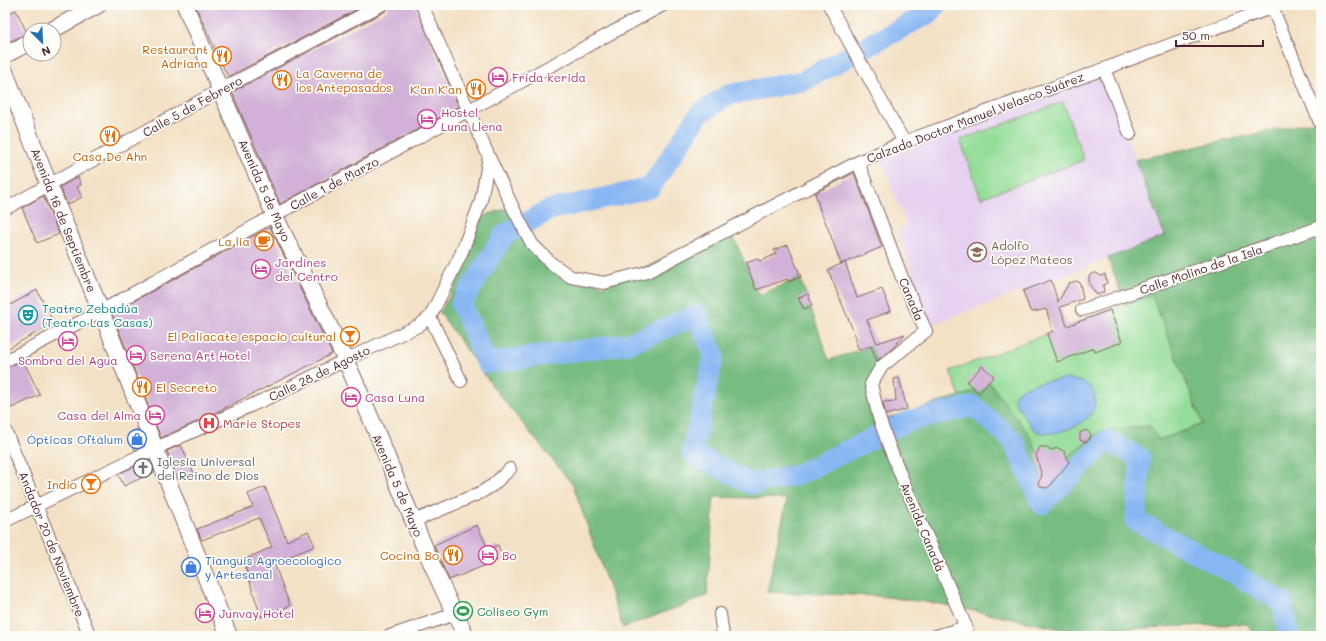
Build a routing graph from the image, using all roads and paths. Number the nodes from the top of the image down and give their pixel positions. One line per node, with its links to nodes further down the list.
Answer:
1 (98, 5): 8 (main road)
2 (185, 5): 13 (main road, Avenida 5 de Mayo)
3 (381, 5): 13 (street, Calle 5 de Febrero)
4 (422, 5): 14 (street)
5 (663, 5): 14 (street, Calle 1 de Marzo)
6 (829, 5): 17 (street)
7 (1274, 6): 11 (street, Calzada Doctor Manuel Velasco Suárez); 15 (street)
8 (62, 25)
9 (22, 46): 10 (main road)
10 (5, 55)
11 (1104, 69): 16 (street); 17 (street, Calzada Doctor Manuel Velasco Suárez)
12 (5, 72): 20 (main road, Avenida 16 de Septiembre)
13 (220, 90): 20 (street, Calle 5 de Febrero); 22 (main road, Avenida 5 de Mayo)
14 (469, 111): 18 (street); 22 (street, Calle 1 de Marzo)
15 (1321, 125)
16 (1130, 134)
17 (904, 142): 19 (street, Calzada Doctor Manuel Velasco Suárez)
18 (490, 157): 19 (street, Calzada Doctor Manuel Velasco Suárez); 26 (street, Calle 28 de Agosto)
19 (858, 162): 30 (street, Canada)
20 (49, 185): 21 (street, Calle 5 de Febrero); 25 (main road, Avenida 16 de Septiembre)
21 (5, 209)
22 (275, 215): 25 (street, Calle 1 de Marzo); 27 (main road, Avenida 5 de Mayo)
23 (1321, 227): 24 (street, Calle Molino de la Isla)
24 (1082, 310)
25 (101, 311): 28 (street, Calle 1 de Marzo); 32 (main road, Avenida 16 de Septiembre)
26 (430, 317): 27 (street, Calle 28 de Agosto); 29 (street)
27 (345, 360): 32 (street, Calle 28 de Agosto); 36 (main road, Avenida 5 de Mayo)
28 (5, 362)
29 (461, 381)
30 (879, 418): 39 (street, Avenida Canadá)
31 (5, 430): 34 (street, Andador 20 de Noviembre)
32 (156, 448): 34 (street, Calle 28 de Agosto); 41 (main road, Avenida 16 de Septiembre)
33 (510, 468): 36 (street)
34 (37, 506): 35 (street, Calle 28 de Agosto); 40 (street, Andador 20 de Noviembre)
35 (5, 521)
36 (414, 521): 37 (main road, Avenida 5 de Mayo)
37 (455, 614): 42 (street); 43 (main road, Avenida 5 de Mayo)
38 (720, 614): 44 (street)
39 (967, 632): 45 (street)
40 (90, 636)
41 (229, 636)
42 (390, 636)
43 (466, 636)
44 (722, 636)
45 (936, 636)

